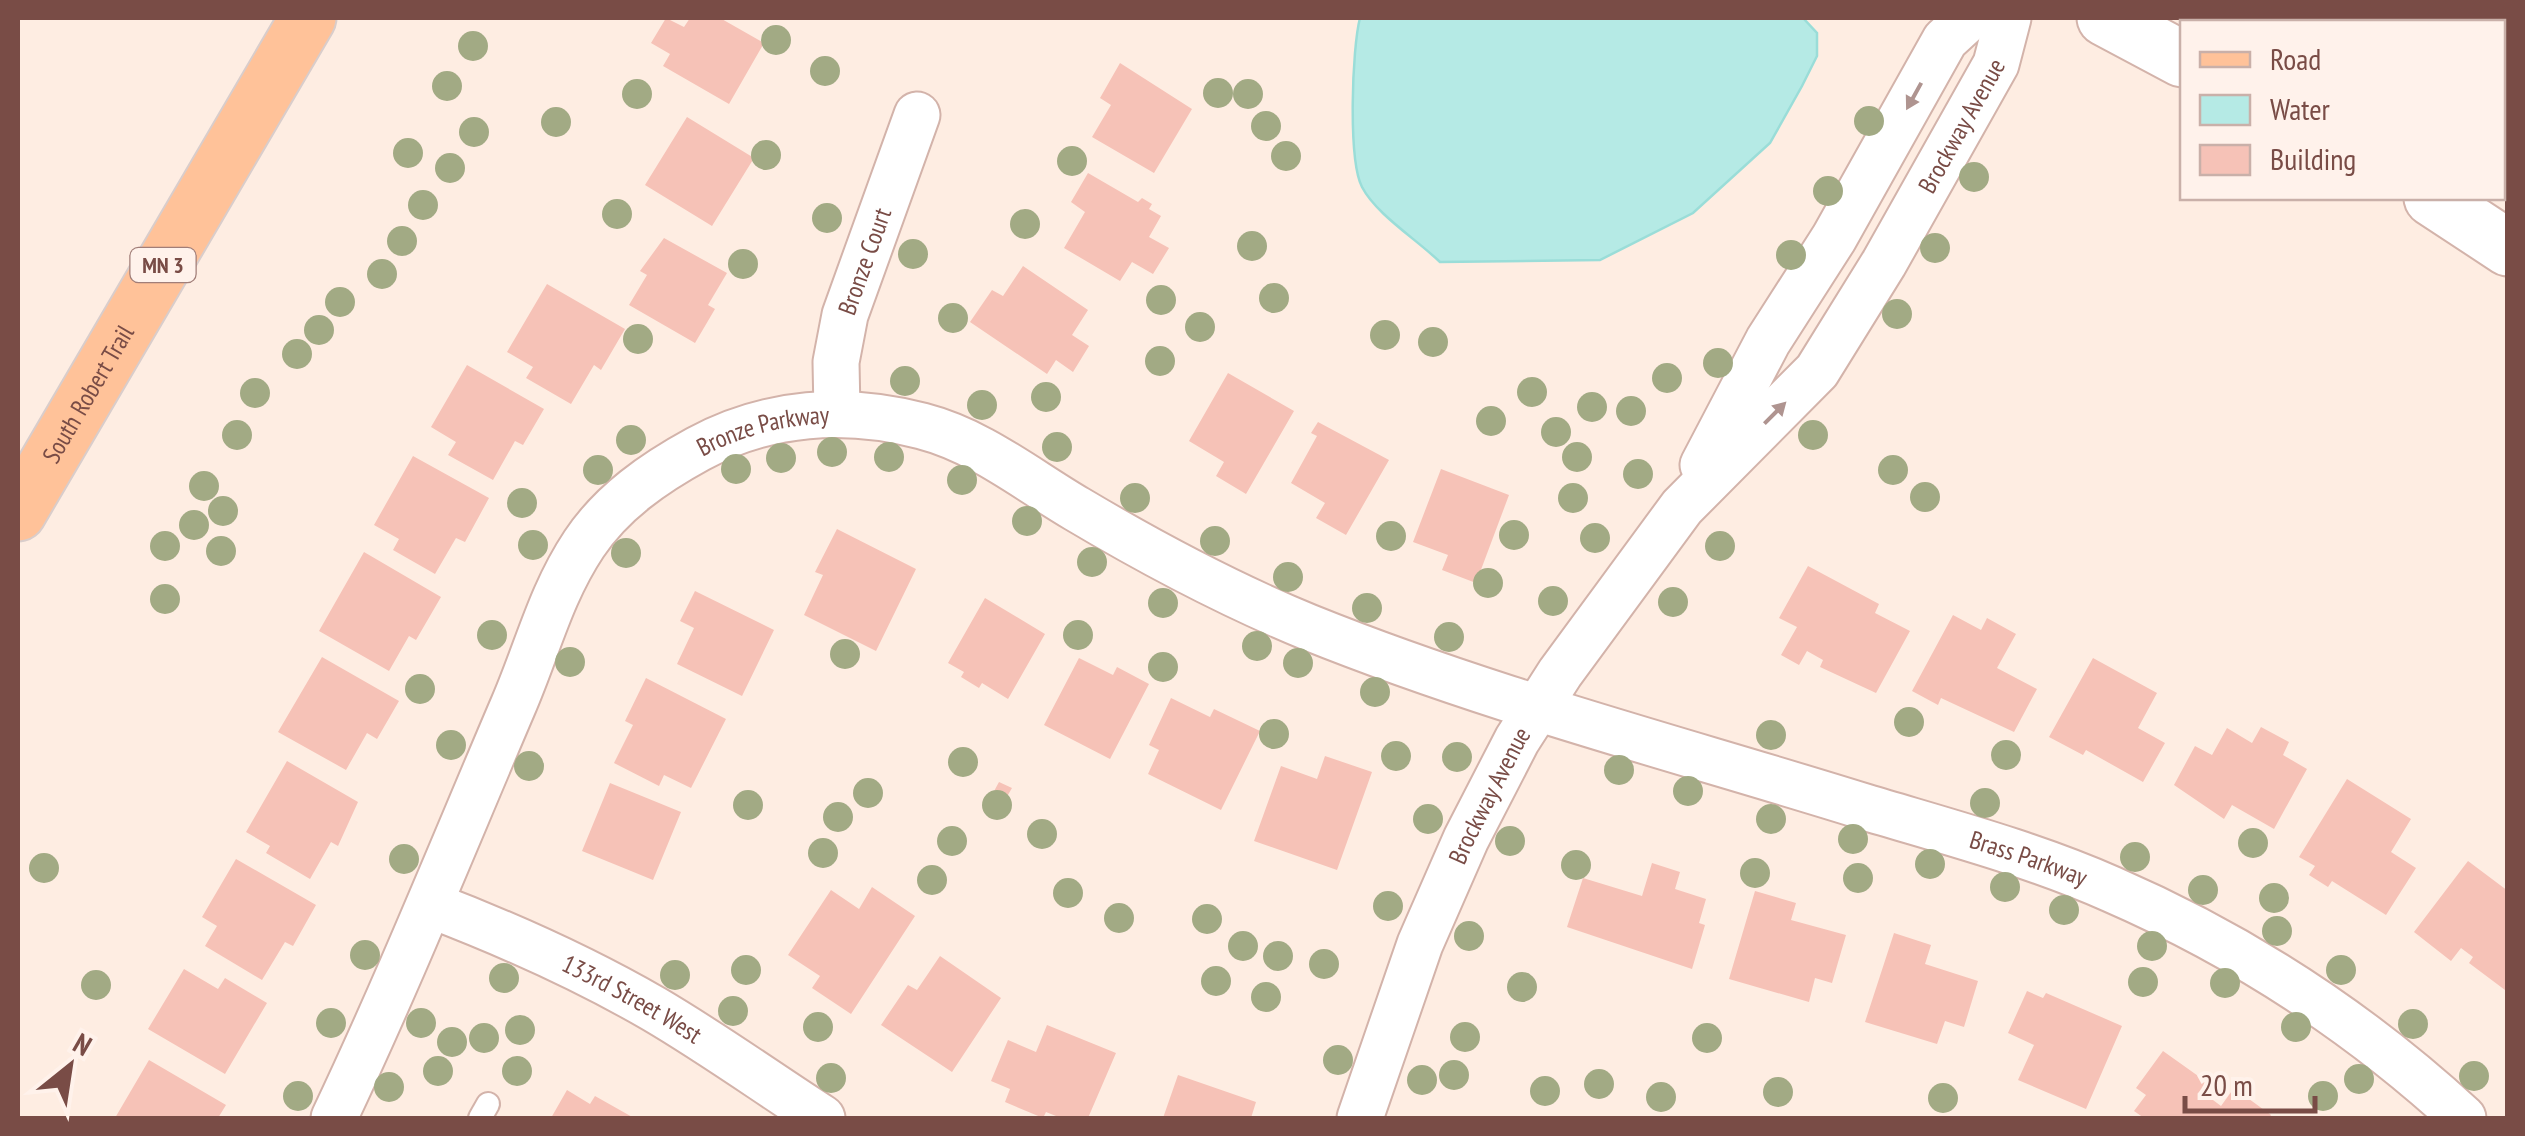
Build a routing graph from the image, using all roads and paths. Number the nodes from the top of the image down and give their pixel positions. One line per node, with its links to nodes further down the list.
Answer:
1 (308, 18): 11 (main road, South Robert Trail / MN 3)
2 (1969, 18): 10 (street, Brockway Avenue, one-way to 10)
3 (2008, 18): 10 (street, Brockway Avenue, one-way to 3)
4 (2105, 18): 5 (street)
5 (2180, 58)
6 (917, 116): 9 (street, Bronze Court)
7 (2435, 200): 8 (street)
8 (2508, 248)
9 (837, 412): 12 (street, Bronze Parkway); 13 (street, Bronze Parkway)
10 (1682, 507): 12 (street, Brockway Avenue)
11 (18, 513)
12 (1540, 707): 16 (street, Brockway Avenue); 17 (street, Brass Parkway)
13 (431, 905): 14 (street, Bronze Parkway); 15 (street, 133rd Street West)
14 (334, 1118)
15 (822, 1118)
16 (1360, 1118)
17 (2463, 1118)

